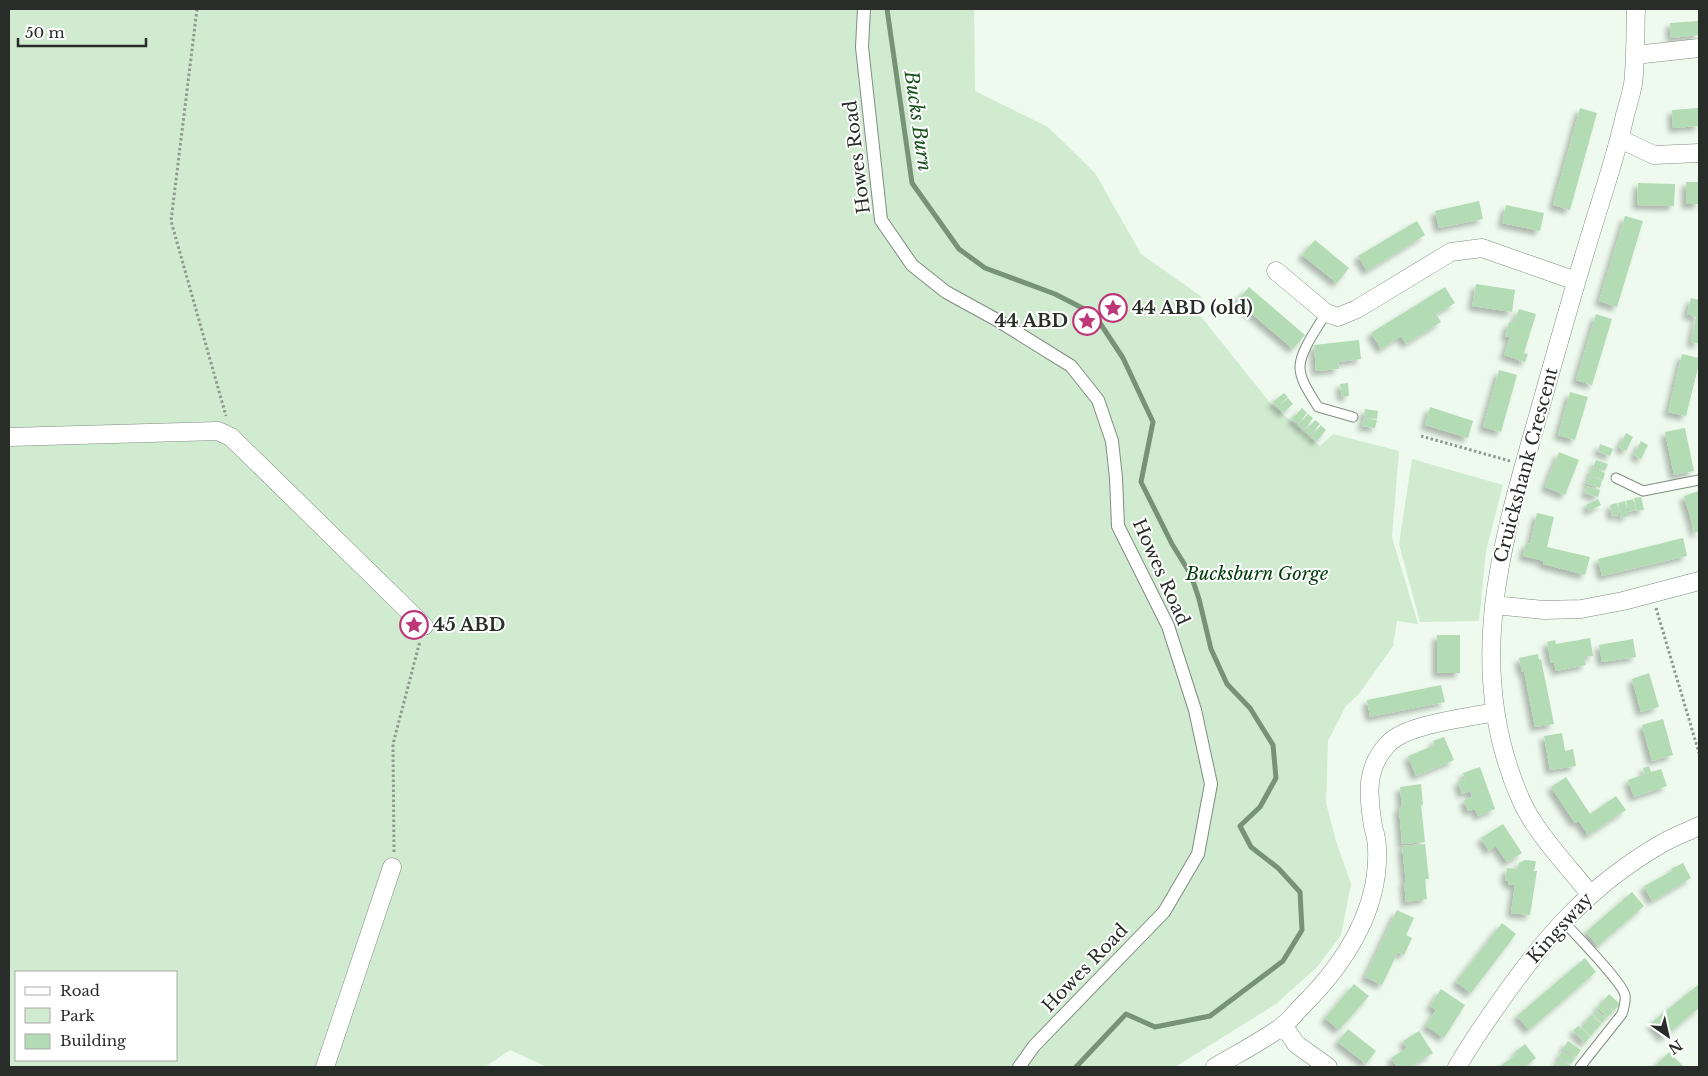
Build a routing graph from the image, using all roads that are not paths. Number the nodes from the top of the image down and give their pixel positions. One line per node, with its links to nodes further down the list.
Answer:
1 (864, 9): 24 (street, Howes Road)
2 (1636, 9): 4 (street, Cruickshank Crescent)
3 (1699, 48): 4 (street)
4 (1635, 55): 5 (street, Cruickshank Crescent)
5 (1620, 139): 6 (street); 8 (street, Cruickshank Crescent)
6 (1699, 153)
7 (1276, 271): 9 (street)
8 (1576, 281): 9 (street); 15 (street, Cruickshank Crescent)
9 (1326, 313): 10 (lane)
10 (1353, 417)
11 (9, 437): 16 (street)
12 (1616, 478): 13 (lane)
13 (1699, 480)
14 (1699, 581): 15 (street)
15 (1494, 605): 17 (street, Cruickshank Crescent)
16 (424, 626)
17 (1495, 712): 20 (street, Cruickshank Crescent); 22 (street)
18 (1699, 826): 20 (street, Kingsway)
19 (392, 867): 23 (street)
20 (1590, 894): 21 (street, Kingsway)
21 (1563, 921): 27 (street, Kingsway); 28 (lane)
22 (1284, 1025): 25 (street); 26 (street)
23 (325, 1067)
24 (1019, 1067)
25 (1215, 1067)
26 (1328, 1067)
27 (1457, 1067)
28 (1580, 1067)

